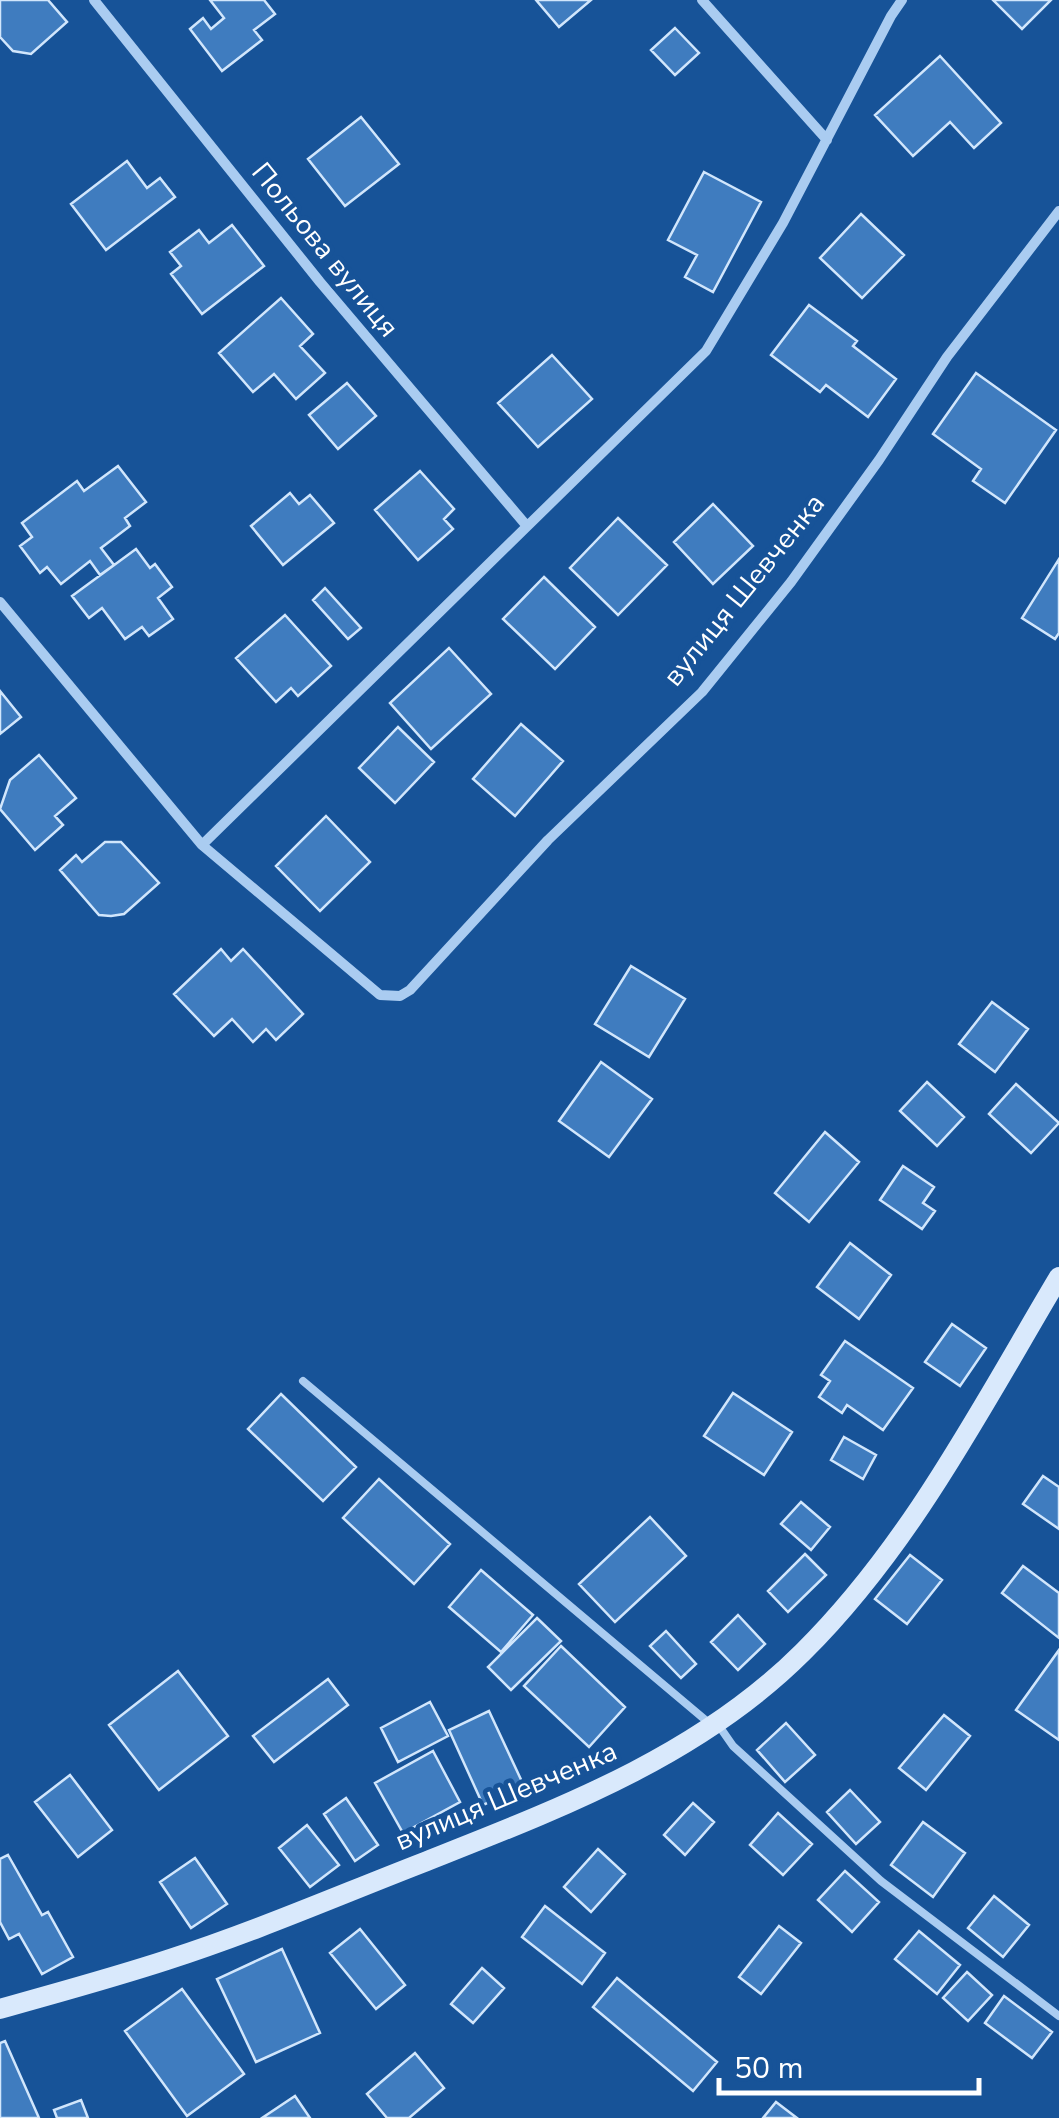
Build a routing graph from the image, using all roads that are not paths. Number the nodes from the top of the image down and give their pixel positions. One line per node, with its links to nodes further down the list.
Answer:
1 (94, 0): 6 (street, Польова вулиця)
2 (702, 0): 4 (street)
3 (902, 0): 4 (street)
4 (827, 140): 6 (street)
5 (1059, 211): 8 (street, вулиця Шевченка)
6 (526, 525): 8 (street)
7 (0, 602): 8 (street)
8 (202, 845)
9 (1059, 1278): 11 (street, вулиця Шевченка)
10 (302, 1381): 11 (lane)
11 (715, 1724): 12 (street, вулиця Шевченка); 13 (lane)
12 (0, 2009)
13 (1059, 2016)

